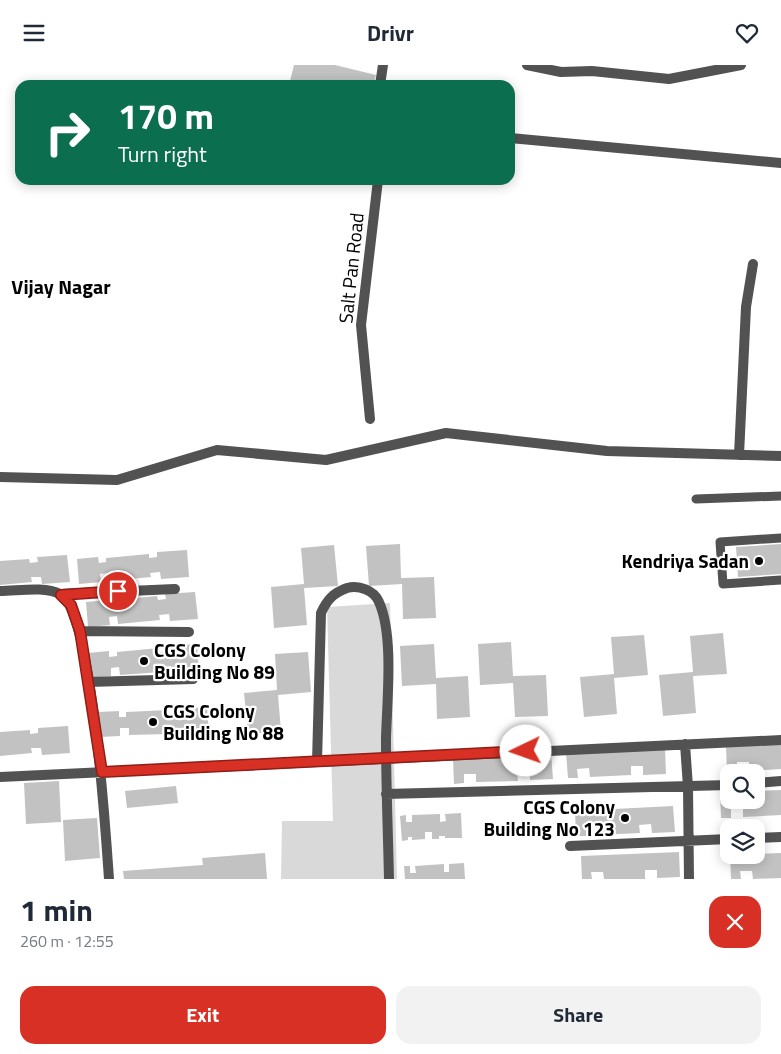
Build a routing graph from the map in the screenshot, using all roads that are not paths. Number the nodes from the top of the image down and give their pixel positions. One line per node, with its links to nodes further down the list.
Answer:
1 (383, 65): 4 (street)
2 (527, 65): 3 (street)
3 (741, 65)
4 (381, 80)
5 (515, 138): 6 (street)
6 (781, 163)
7 (377, 185): 9 (street, Salt Pan Road)
8 (753, 264): 10 (street)
9 (370, 419)
10 (739, 455): 11 (street); 12 (street)
11 (781, 456)
12 (0, 477)
13 (781, 496): 14 (lane)
14 (696, 499)
15 (781, 538): 16 (lane)
16 (781, 580)
17 (175, 589): 19 (street)
18 (0, 591): 19 (street)
19 (61, 595): 20 (street)
20 (80, 631): 21 (street); 23 (street)
21 (189, 632)
22 (193, 679): 23 (street)
23 (88, 682): 28 (street)
24 (781, 740): 25 (street)
25 (684, 744): 26 (street); 33 (street)
26 (386, 758): 27 (street); 27 (street); 34 (street)
27 (317, 761): 28 (street)
28 (102, 772): 29 (street); 40 (street)
29 (0, 777)
30 (781, 781): 31 (street)
31 (765, 782)
32 (720, 785): 33 (street)
33 (688, 787): 34 (street); 38 (street)
34 (386, 794): 41 (street)
35 (781, 837): 36 (street)
36 (765, 838)
37 (720, 839): 38 (street)
38 (689, 840): 39 (street); 42 (street)
39 (570, 847)
40 (109, 879)
41 (389, 879)
42 (689, 879)

